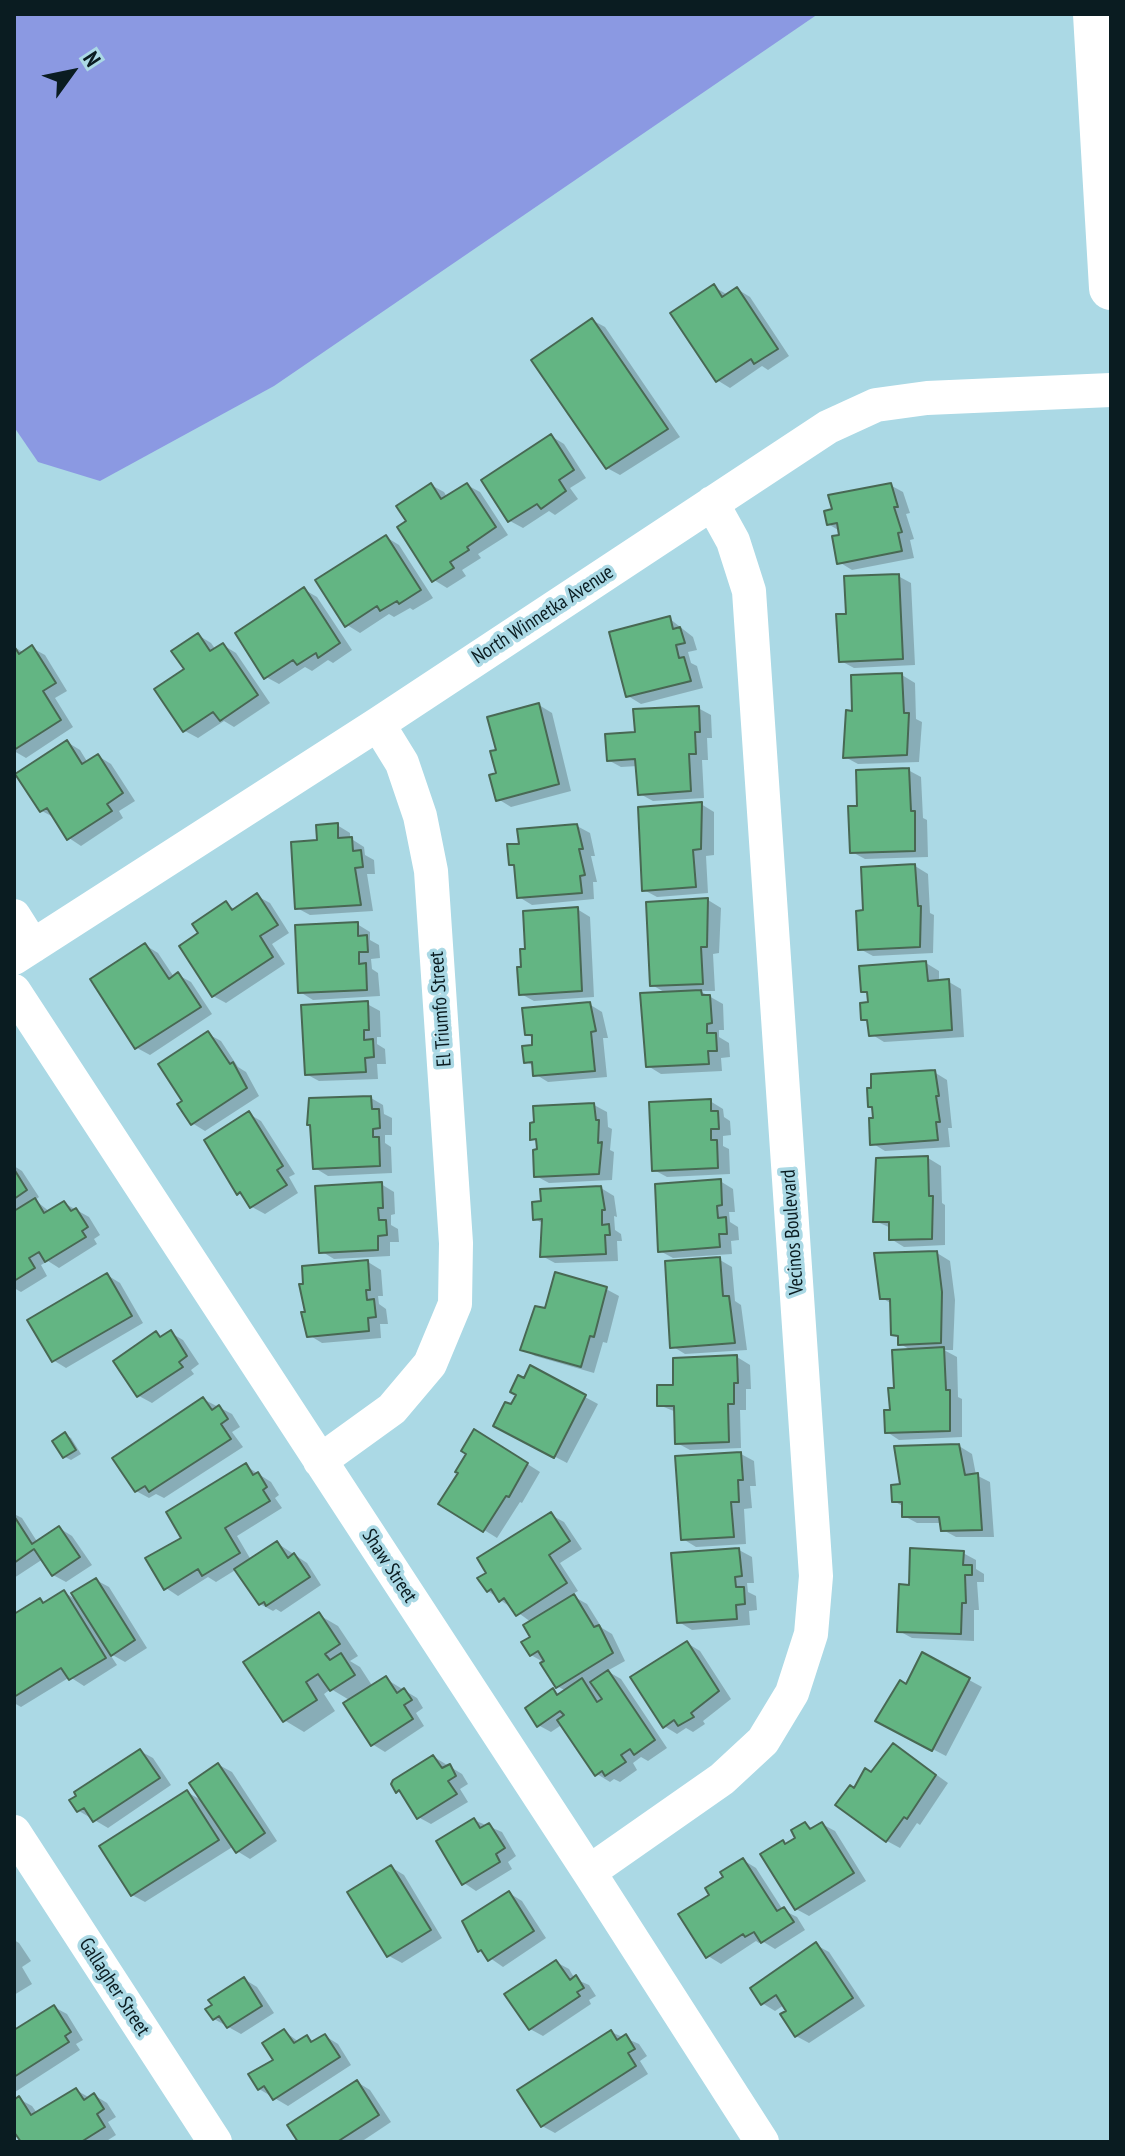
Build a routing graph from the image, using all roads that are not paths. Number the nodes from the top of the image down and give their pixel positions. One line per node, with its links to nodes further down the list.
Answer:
1 (1095, 14): 2 (street)
2 (1111, 288)
3 (1111, 390): 4 (street, North Winnetka Avenue)
4 (712, 503): 5 (street, North Winnetka Avenue); 11 (street, Vecinos Boulevard)
5 (378, 724): 7 (street, North Winnetka Avenue); 9 (street, El Triumfo Street)
6 (14, 916): 7 (street)
7 (24, 952)
8 (14, 991): 9 (street, Shaw Street)
9 (320, 1461): 11 (street, Shaw Street)
10 (14, 1832): 12 (street, Gallagher Street)
11 (589, 1872): 13 (street, Shaw Street)
12 (215, 2142)
13 (762, 2142)

